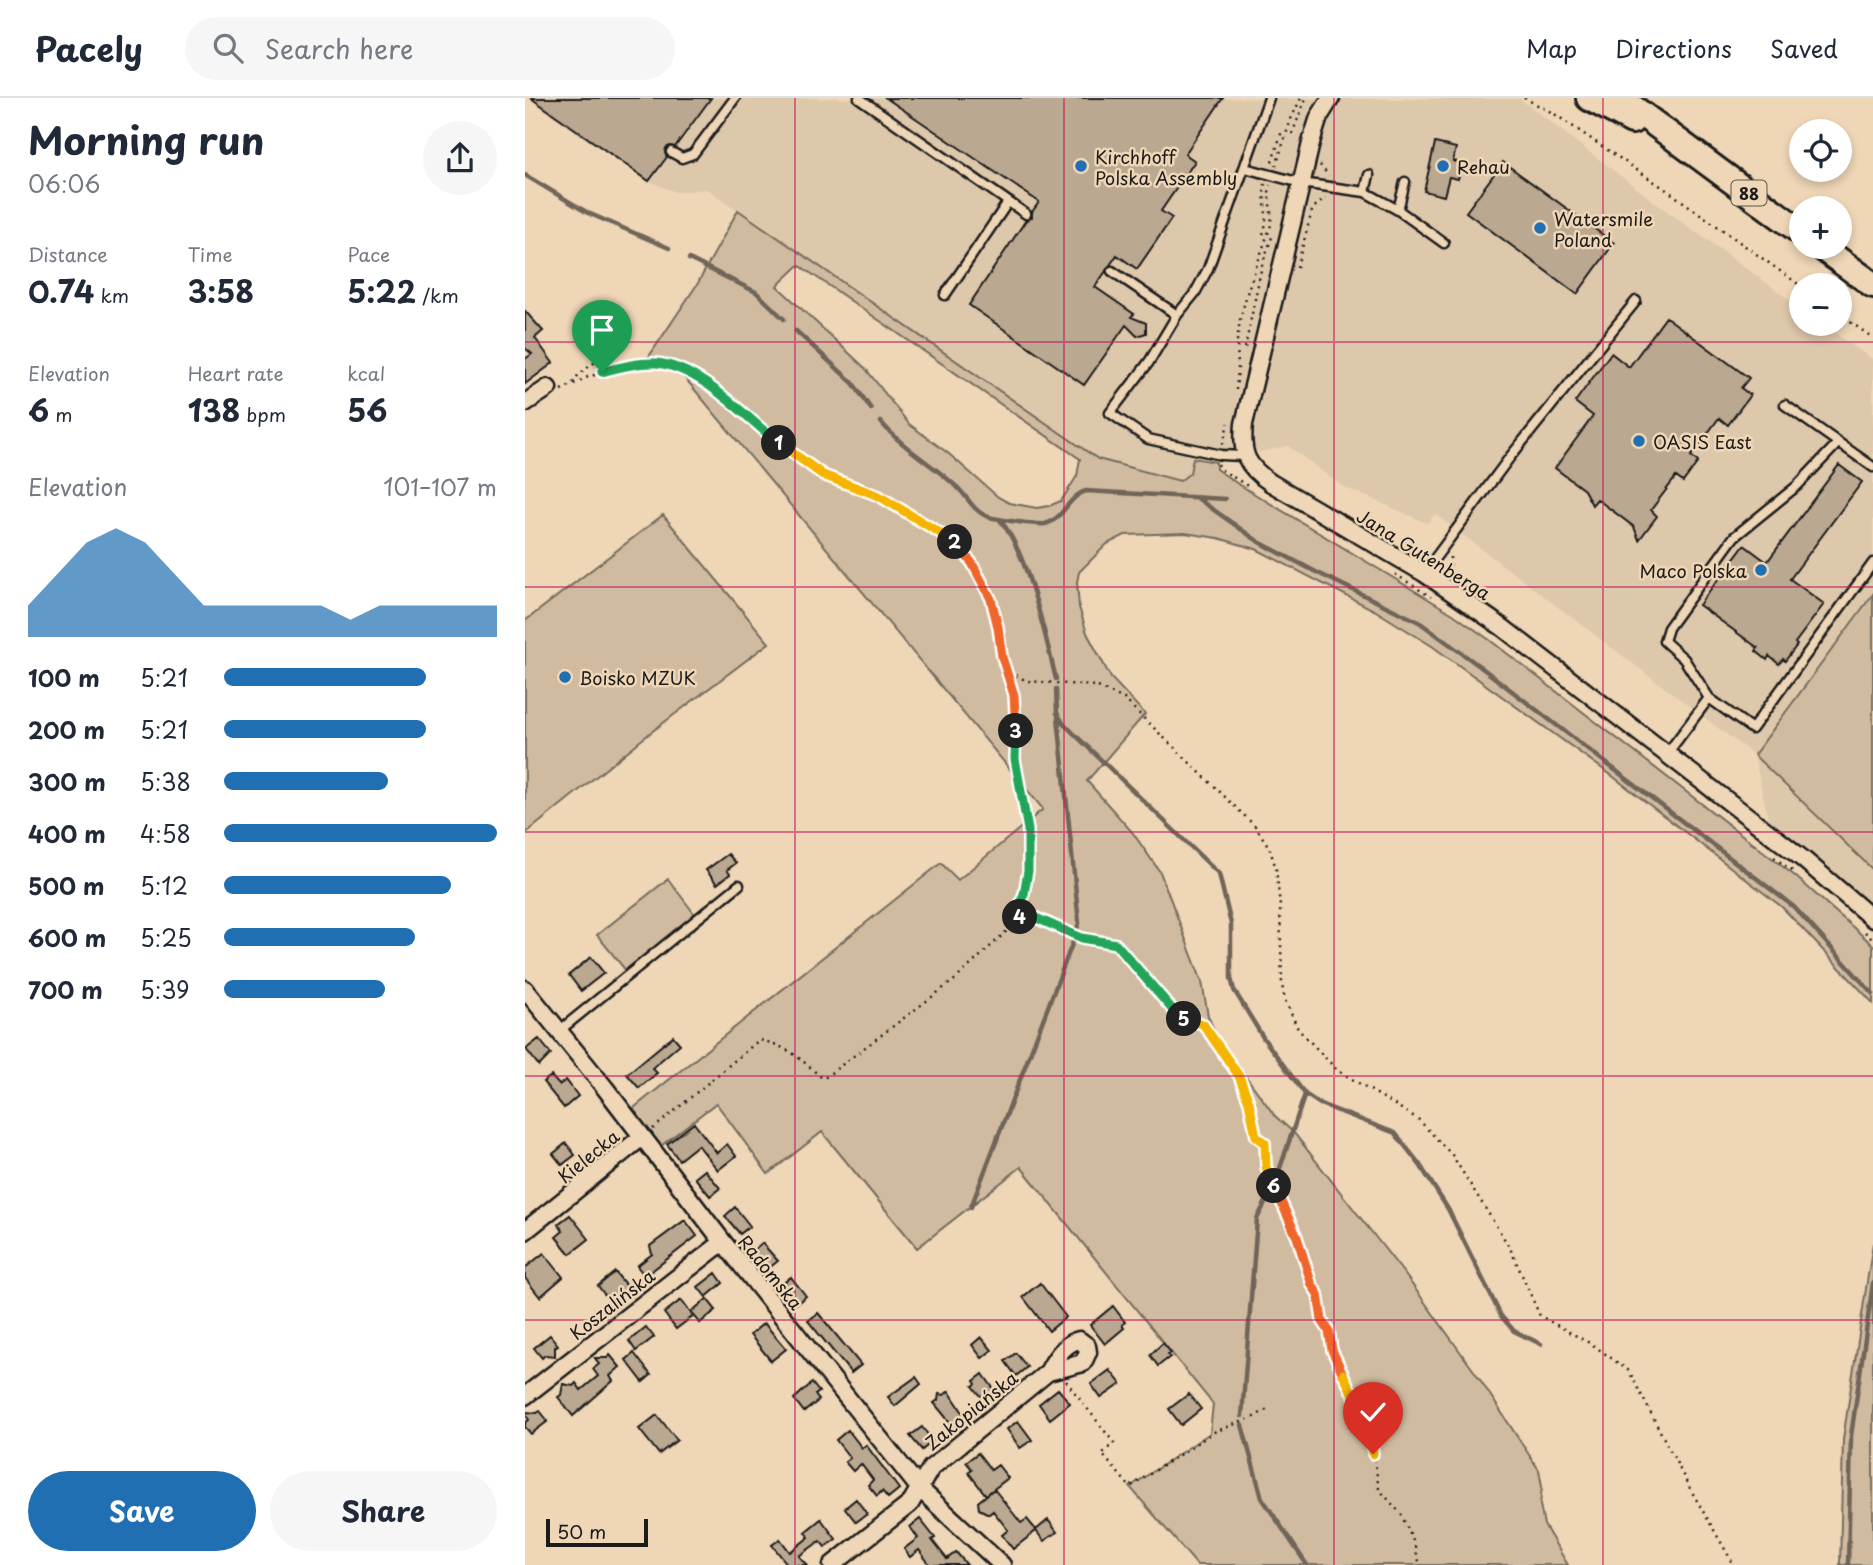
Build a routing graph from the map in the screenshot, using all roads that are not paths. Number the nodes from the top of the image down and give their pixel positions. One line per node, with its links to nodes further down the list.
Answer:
1 (735, 98): 7 (lane)
2 (859, 98): 14 (lane)
3 (1269, 98): 9 (lane)
4 (1331, 98): 12 (street)
5 (1590, 98): 8 (main road)
6 (1620, 98): 8 (main road, 88)
7 (671, 152)
8 (1697, 155): 17 (main road, 88)
9 (1245, 168): 12 (lane); 24 (lane)
10 (1369, 175): 13 (lane)
11 (1405, 182): 15 (lane)
12 (1301, 183): 13 (lane); 29 (street)
13 (1364, 192): 15 (lane)
14 (1008, 202): 16 (lane); 22 (lane)
15 (1398, 209): 18 (lane)
16 (1026, 214)
17 (1789, 223)
18 (1444, 243)
19 (1837, 259): 21 (main road)
20 (1112, 271): 24 (lane)
21 (1873, 285)
22 (946, 295)
23 (1636, 301): 32 (lane)
24 (1177, 315): 29 (lane)
25 (548, 388): 26 (street)
26 (525, 403)
27 (1785, 405): 28 (lane)
28 (1837, 444): 30 (lane); 33 (lane)
29 (1244, 456): 32 (street, Jana Gutenberga)
30 (1873, 467)
31 (1873, 563): 33 (lane)
32 (1424, 573): 34 (street, Jana Gutenberga)
33 (1710, 698): 34 (lane)
34 (1667, 755): 36 (street, Jana Gutenberga)
35 (739, 885): 38 (lane)
36 (1873, 919)
37 (525, 989): 38 (street, Radomska)
38 (559, 1031): 39 (street, Radomska)
39 (642, 1137): 40 (street, Kielecka); 41 (street, Radomska)
40 (525, 1231)
41 (723, 1242): 43 (street, Koszalińska); 44 (street, Radomska)
42 (1053, 1371): 44 (street, Zakopiańska)
43 (525, 1396)
44 (920, 1489): 45 (street, Zakopiańska); 46 (street, Radomska)
45 (832, 1565)
46 (1002, 1565)

